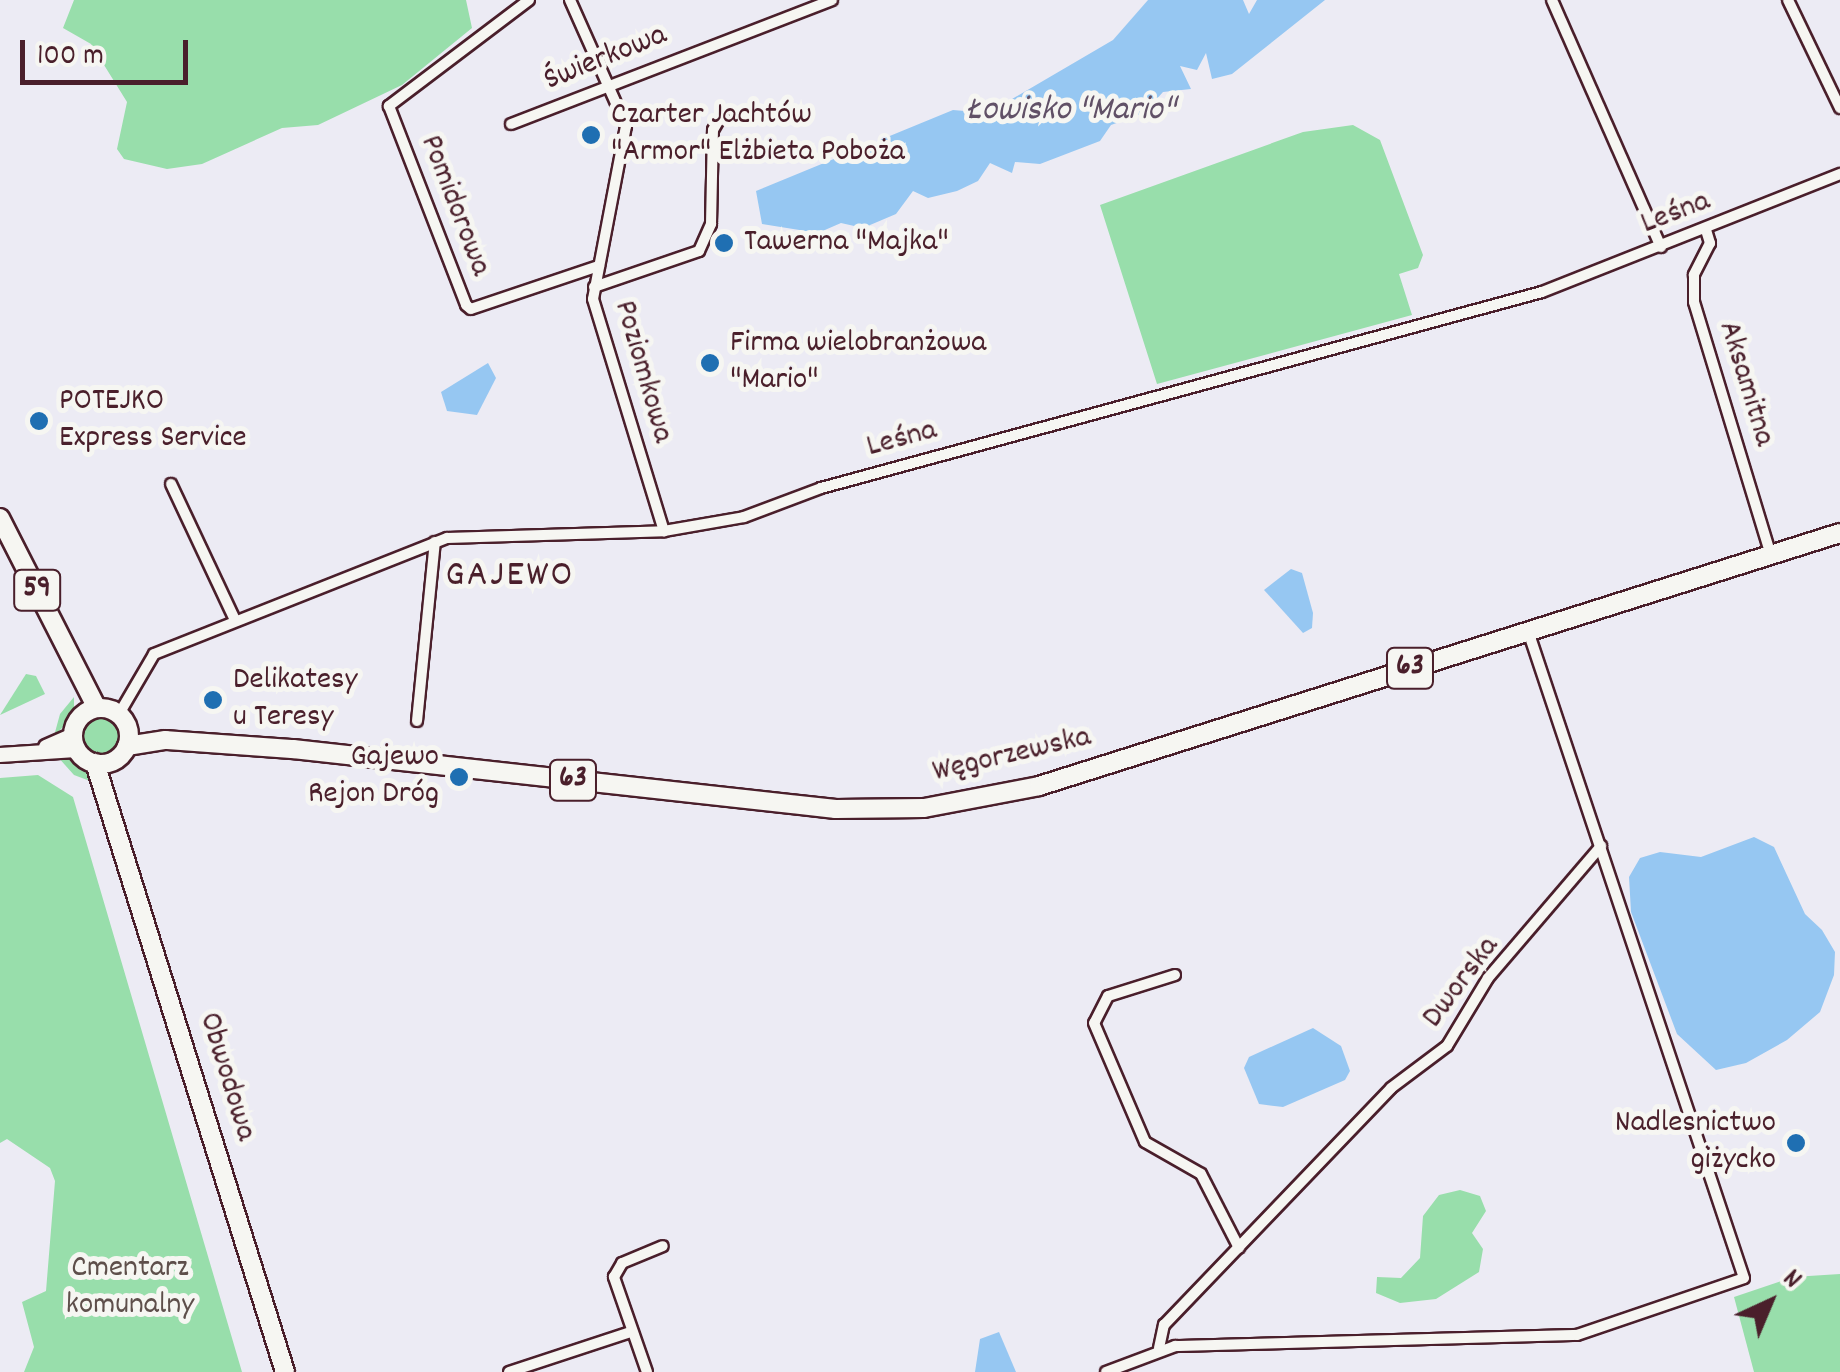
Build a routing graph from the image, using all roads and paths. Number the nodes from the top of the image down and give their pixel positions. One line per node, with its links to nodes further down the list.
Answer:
1 (529, 0): 13 (street, Pomidorowa)
2 (570, 0): 6 (street, Poziomkowa)
3 (832, 0): 6 (street, Świerkowa)
4 (1552, 0): 12 (street)
5 (1788, 0): 7 (street)
6 (611, 84): 9 (street, Świerkowa); 13 (street, Poziomkowa)
7 (1840, 108)
8 (722, 114): 14 (street)
9 (511, 124)
10 (1840, 174): 11 (street, Leśna)
11 (1706, 230): 12 (street, Leśna); 20 (street, Aksamitna)
12 (1661, 247): 17 (street, Leśna)
13 (599, 266): 14 (street, Poziomkowa)
14 (594, 287): 17 (street, Poziomkowa)
15 (172, 484): 21 (street)
16 (0, 518): 23 (main road, 59)
17 (664, 531): 19 (street, Leśna)
18 (1840, 534): 20 (main road, Węgorzewska / 63)
19 (435, 542): 21 (street, Leśna); 24 (street)
20 (1770, 555): 22 (main road, Węgorzewska / 63)
21 (235, 620): 25 (street, Leśna)
22 (1528, 631): 25 (main road, Węgorzewska / 63); 29 (street)
23 (90, 711): 25 (main road); 26 (main road)
24 (417, 721)
25 (124, 729): 28 (main road)
26 (74, 742): 27 (street); 28 (main road)
27 (0, 755)
28 (104, 762): 35 (main road, Obwodowa)
29 (1601, 846): 32 (street, Dworska); 34 (street)
30 (1174, 974): 32 (street)
31 (663, 1246): 33 (street)
32 (1239, 1248): 34 (street, Dworska)
33 (632, 1332): 36 (street); 37 (street)
34 (1160, 1348): 38 (street)
35 (285, 1372)
36 (509, 1372)
37 (646, 1372)
38 (1106, 1372)

